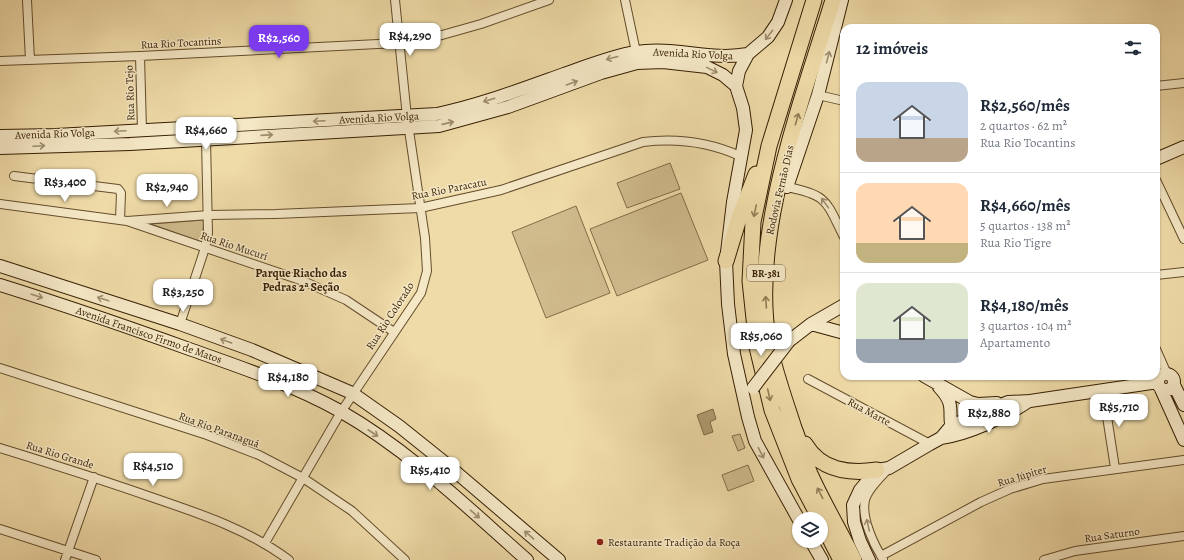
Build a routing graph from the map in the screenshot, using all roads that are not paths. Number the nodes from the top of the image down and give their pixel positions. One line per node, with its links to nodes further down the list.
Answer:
1 (27, 0): 13 (street)
2 (395, 0): 9 (street, Rua Rio Colorado)
3 (549, 0): 9 (street, Rua Rio Tocantins)
4 (625, 0): 10 (street)
5 (786, 0): 11 (street, one-way to 11)
6 (814, 0): 24 (highway, Rodovia Fernão Dias / BR-381)
7 (833, 0): 37 (highway, Rodovia Fernão Dias / BR-381, one-way to 7)
8 (842, 0): 18 (street, one-way to 8)
9 (398, 43): 12 (street, Rua Rio Tocantins); 20 (street, Rua Rio Colorado)
10 (636, 52): 11 (street, Avenida Rio Volga); 20 (street, Avenida Rio Volga, one-way to 20)
11 (748, 54): 16 (street)
12 (140, 56): 13 (street, Rua Rio Tocantins); 21 (street, Rua Rio Tejo)
13 (30, 60): 14 (street, Rua Rio Tocantins)
14 (0, 61)
15 (1184, 83): 17 (street)
16 (736, 86): 20 (street, Avenida Rio Volga, one-way to 16); 27 (street)
17 (1160, 86)
18 (818, 95): 19 (street); 30 (street)
19 (840, 100)
20 (409, 123): 21 (street, Avenida Rio Volga, one-way to 21); 23 (street, Avenida Rio Volga, one-way to 20); 33 (street, Rua Rio Colorado)
21 (142, 130): 22 (street, Avenida Rio Volga, one-way to 22)
22 (0, 136)
23 (206, 139): 26 (street, Avenida Rio Volga, one-way to 23); 34 (street)
24 (769, 146): 40 (highway); 78 (highway, Rodovia Fernão Dias / BR-381, one-way to 78)
25 (1184, 147): 28 (street)
26 (0, 148)
27 (740, 156): 33 (street, Rua Rio Paracatu); 40 (street)
28 (1160, 157)
29 (14, 176): 35 (street)
30 (787, 187): 36 (street, one-way to 30); 37 (highway)
31 (1160, 188): 38 (street)
32 (0, 204): 35 (street)
33 (420, 208): 34 (street, Rua Rio Paracatu); 48 (street, Rua Rio Colorado)
34 (209, 215): 35 (street, Rua Rio Paracatu); 39 (street)
35 (123, 221): 39 (street, Rua Rio Mucurí)
36 (840, 230)
37 (769, 237): 54 (highway, Rodovia Fernão Dias / BR-381, one-way to 37)
38 (1184, 239)
39 (205, 248): 46 (street); 48 (street, Rua Rio Mucurí)
40 (726, 261): 65 (street)
41 (0, 266): 46 (street, Avenida Francisco Firmo de Matos, one-way to 41)
42 (1184, 272): 43 (street)
43 (1160, 275)
44 (0, 284): 53 (street, Avenida Francisco Firmo de Matos, one-way to 53)
45 (840, 307): 47 (street)
46 (180, 324): 50 (street, Avenida Francisco Firmo de Matos, one-way to 46)
47 (811, 324): 49 (street); 65 (street, bridge)
48 (394, 332): 60 (street, Rua Rio Colorado)
49 (840, 332)
50 (252, 350): 53 (street); 60 (street, Avenida Francisco Firmo de Matos)
51 (1160, 360): 58 (street)
52 (0, 368): 76 (street, Rua Rio Paranaguá)
53 (243, 368): 64 (street, Avenida Francisco Firmo de Matos)
54 (776, 377): 73 (highway); 82 (highway, Rodovia Fernão Dias / BR-381, one-way to 54)
55 (808, 379): 68 (street, Rua Marte)
56 (930, 380): 66 (street)
57 (931, 380): 62 (street)
58 (1167, 380): 59 (street); 63 (street); 67 (street)
59 (1103, 391): 61 (street); 72 (street)
60 (352, 393): 64 (street, Rua Rio Colorado); 71 (street, Avenida Francisco Firmo de Matos)
61 (1030, 401): 62 (street); 66 (street)
62 (1008, 402): 66 (street)
63 (1184, 405)
64 (341, 412): 74 (street, Avenida Francisco Firmo de Matos, one-way to 74); 76 (street, Rua Rio Colorado)
65 (748, 417): 77 (street, one-way to 77)
66 (953, 431): 68 (street)
67 (1184, 440)
68 (930, 444): 73 (street)
69 (0, 448): 75 (street, Rua Rio Grande)
70 (1184, 460): 72 (street, Rua Júpiter)
71 (444, 462): 74 (street); 93 (street, Avenida Francisco Firmo de Matos, one-way to 71)
72 (1115, 468): 87 (street, Rua Júpiter)
73 (883, 469): 87 (street, one-way to 73)
74 (430, 475): 92 (street, Avenida Francisco Firmo de Matos, one-way to 92)
75 (94, 477): 83 (street, Rua Rio Grande); 85 (street)
76 (302, 478): 83 (street, Rua Rio Colorado); 91 (street, Rua Rio Paranaguá)
77 (795, 512)
78 (816, 512)
79 (0, 529): 85 (street)
80 (828, 535): 94 (highway, Rodovia Fernão Dias / BR-381)
81 (1184, 536): 97 (street, Rua Saturno)
82 (844, 540): 95 (highway, Rodovia Fernão Dias / BR-381); 96 (highway)
83 (265, 543): 90 (street, Rua Rio Grande)
84 (815, 548): 86 (street)
85 (68, 551): 88 (street); 89 (street)
86 (822, 559)
87 (878, 559)
88 (65, 560)
89 (96, 560)
90 (289, 560)
91 (405, 560)
92 (527, 560)
93 (560, 560)
94 (841, 560)
95 (854, 560)
96 (858, 560)
97 (1044, 560)

